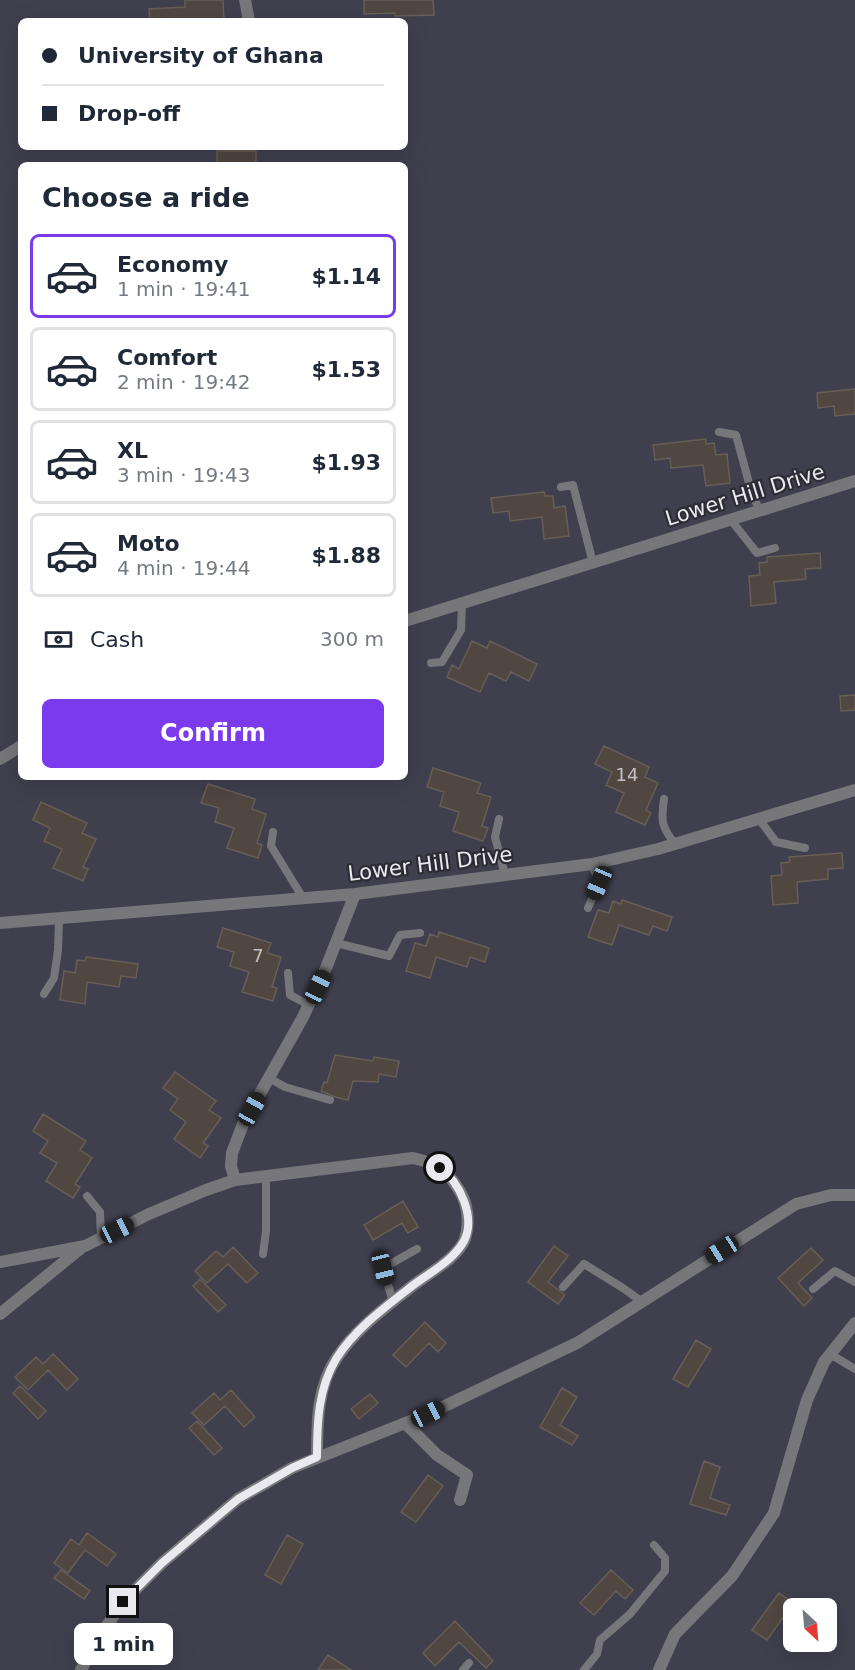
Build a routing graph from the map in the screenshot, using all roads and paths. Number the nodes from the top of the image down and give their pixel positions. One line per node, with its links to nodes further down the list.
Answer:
1 (245, 0): 2 (street)
2 (248, 18)
3 (719, 432): 6 (lane)
4 (855, 481): 6 (street, Lower Hill Drive)
5 (561, 487): 9 (lane)
6 (760, 511): 7 (street, Lower Hill Drive)
7 (732, 520): 8 (lane); 9 (street, Lower Hill Drive)
8 (775, 548)
9 (593, 563): 10 (street, Lower Hill Drive)
10 (462, 603): 11 (street, Lower Hill Drive); 12 (lane)
11 (408, 620)
12 (431, 663)
13 (18, 748): 14 (street)
14 (0, 759)
15 (855, 790): 18 (street, Lower Hill Drive)
16 (664, 799): 20 (lane)
17 (499, 819): 23 (lane)
18 (759, 819): 20 (street, Lower Hill Drive); 21 (lane)
19 (273, 832): 25 (lane)
20 (675, 844): 22 (street, Lower Hill Drive)
21 (805, 848)
22 (592, 864): 23 (street, Lower Hill Drive); 26 (lane)
23 (505, 875): 24 (street, Lower Hill Drive)
24 (355, 894): 25 (street, Lower Hill Drive); 30 (street)
25 (303, 898): 27 (street, Lower Hill Drive)
26 (588, 908)
27 (59, 919): 28 (street, Lower Hill Drive); 32 (lane)
28 (0, 923)
29 (420, 933): 30 (lane)
30 (336, 943): 33 (street)
31 (288, 973): 33 (lane)
32 (44, 994)
33 (309, 1005): 34 (street)
34 (269, 1078): 35 (lane); 37 (street)
35 (330, 1100)
36 (266, 1176): 37 (street); 43 (lane); 49 (street)
37 (235, 1180): 40 (street)
38 (855, 1195): 48 (street)
39 (87, 1196): 40 (lane)
40 (100, 1238): 41 (street)
41 (85, 1246): 44 (street); 50 (street)
42 (417, 1249): 49 (lane)
43 (263, 1254)
44 (0, 1262)
45 (855, 1282): 47 (lane)
46 (563, 1287): 48 (lane)
47 (813, 1289)
48 (641, 1301): 54 (street)
49 (393, 1302): 55 (street)
50 (0, 1314)
51 (855, 1323): 52 (street)
52 (830, 1354): 53 (lane); 62 (street)
53 (855, 1370)
54 (405, 1423): 55 (street); 56 (street)
55 (317, 1457): 59 (street)
56 (460, 1500)
57 (654, 1545): 61 (lane)
58 (469, 1663): 60 (lane)
59 (81, 1670)
60 (463, 1670)
61 (584, 1670)
62 (658, 1670)

